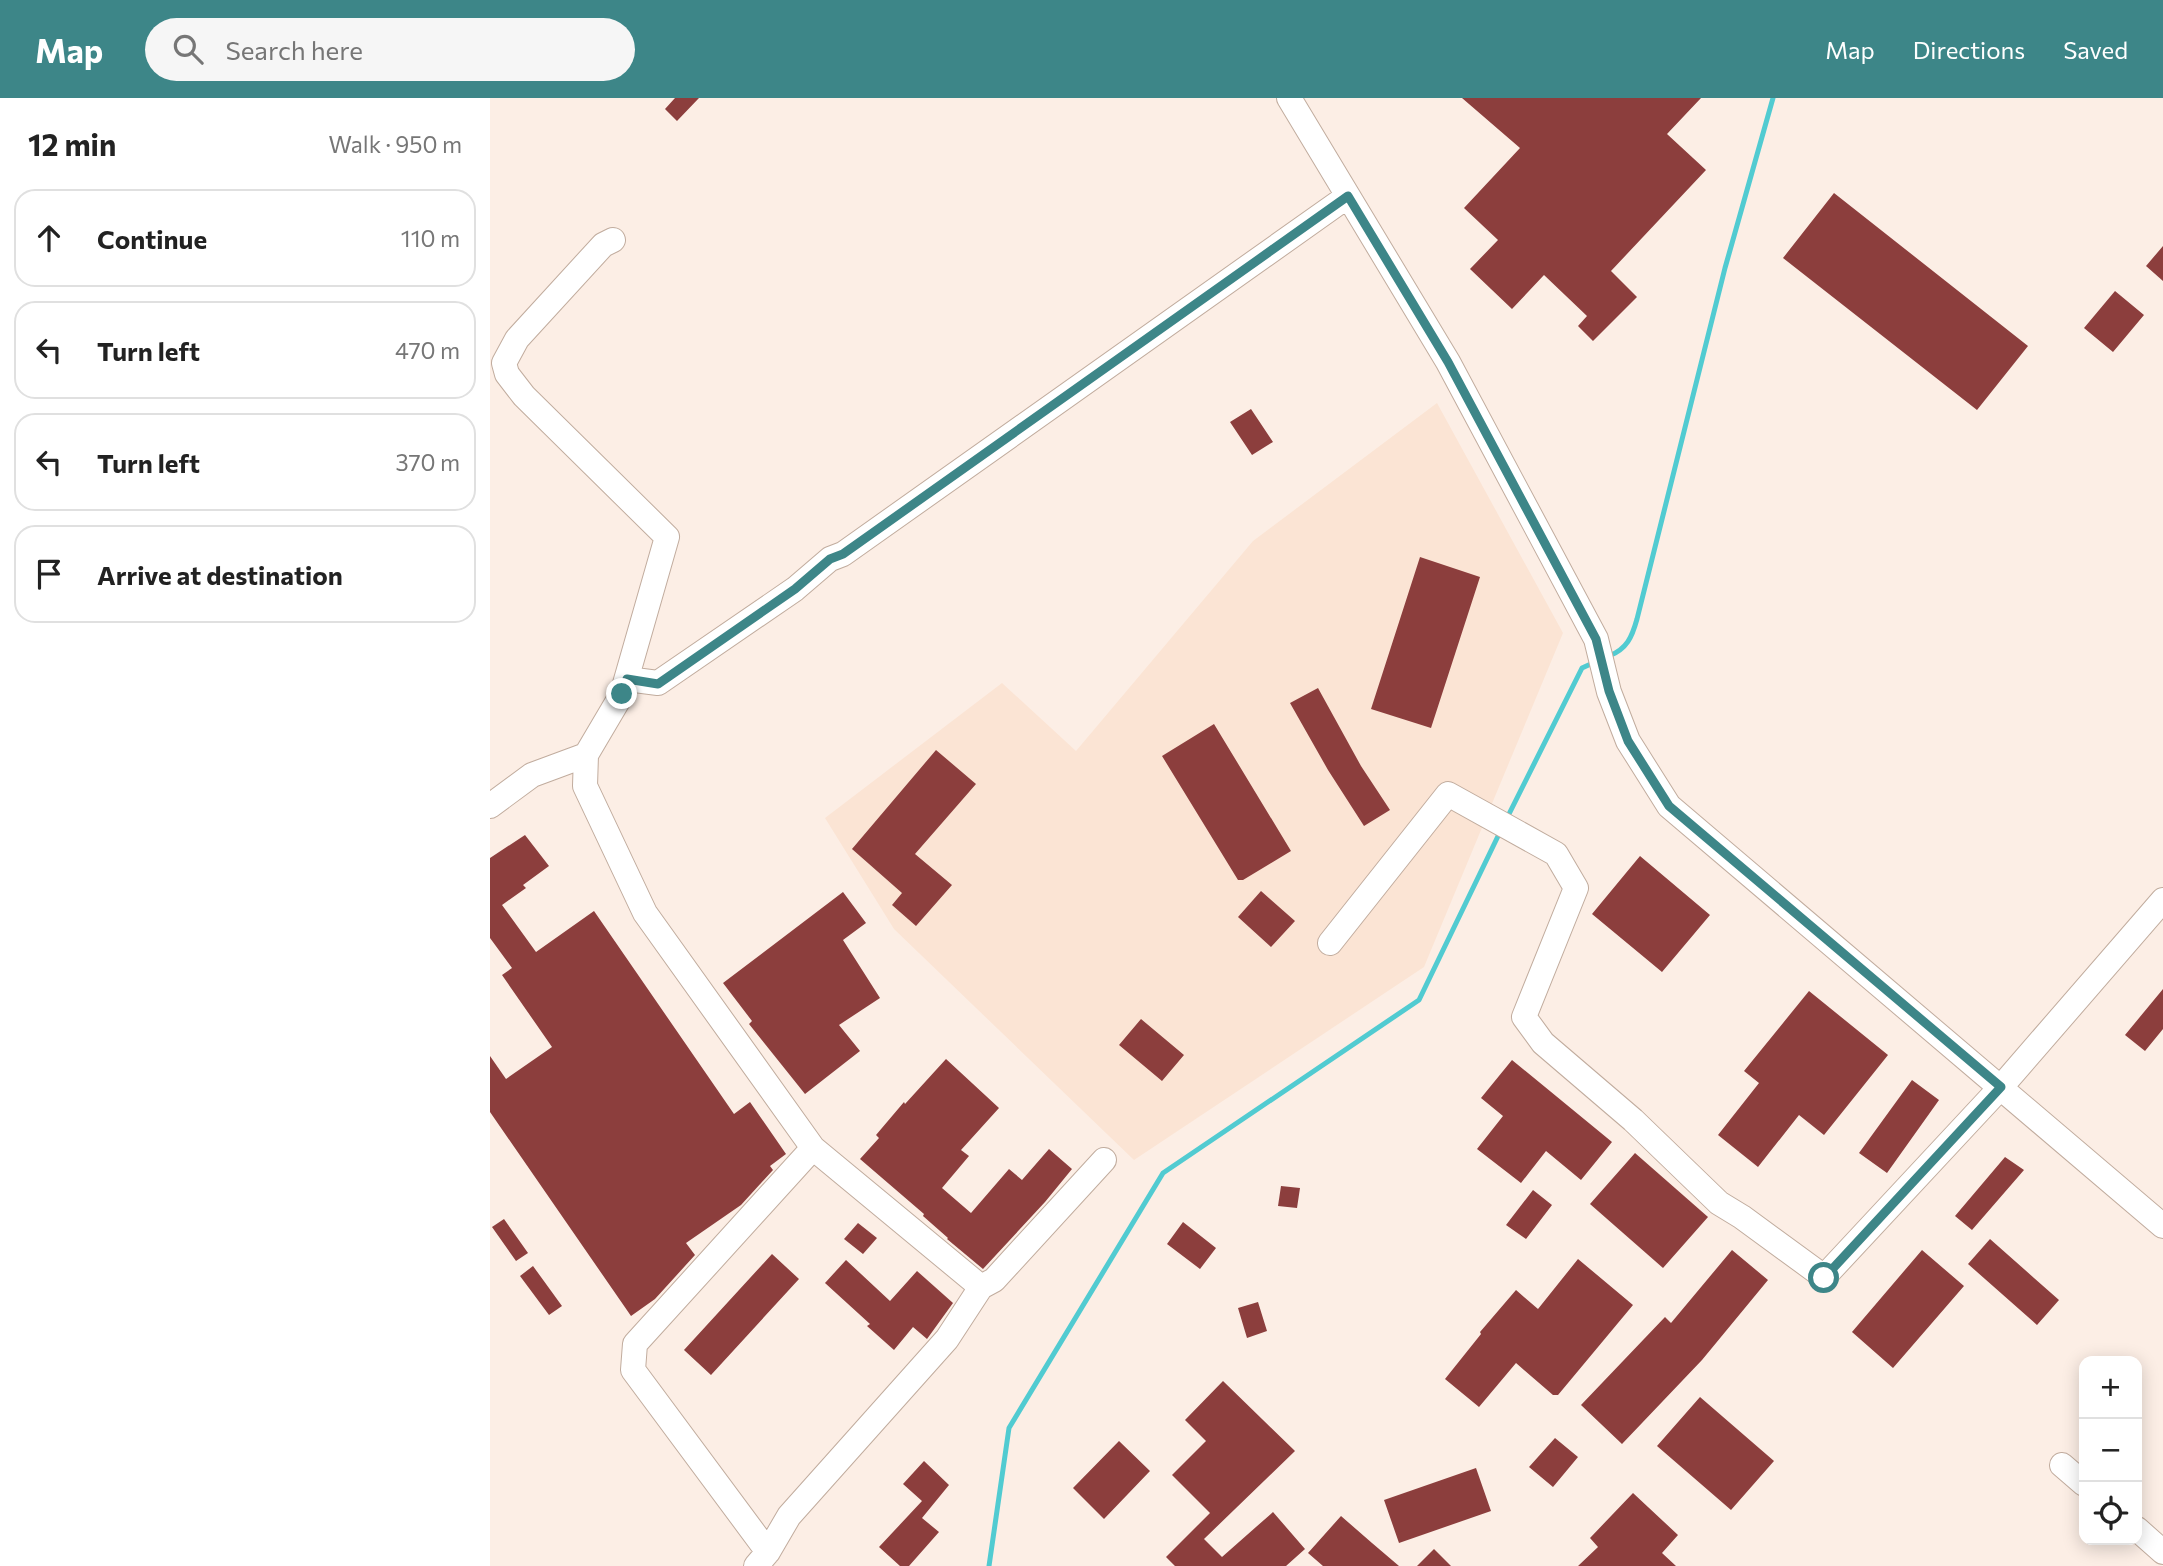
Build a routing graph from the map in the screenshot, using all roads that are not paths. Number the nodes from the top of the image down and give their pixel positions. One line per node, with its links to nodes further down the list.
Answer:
1 (1289, 98): 2 (street)
2 (1348, 196): 4 (street); 9 (street)
3 (612, 240): 4 (street)
4 (627, 679): 5 (street)
5 (586, 755): 6 (street); 10 (street)
6 (490, 806)
7 (2163, 900): 9 (street)
8 (1330, 943): 9 (street)
9 (2001, 1087): 12 (street)
10 (813, 1148): 13 (street); 18 (street)
11 (1104, 1160): 13 (street)
12 (2163, 1226)
13 (981, 1287): 18 (street)
14 (2062, 1465): 15 (street)
15 (2082, 1482)
16 (2142, 1533): 17 (street)
17 (2163, 1552)
18 (762, 1559)

